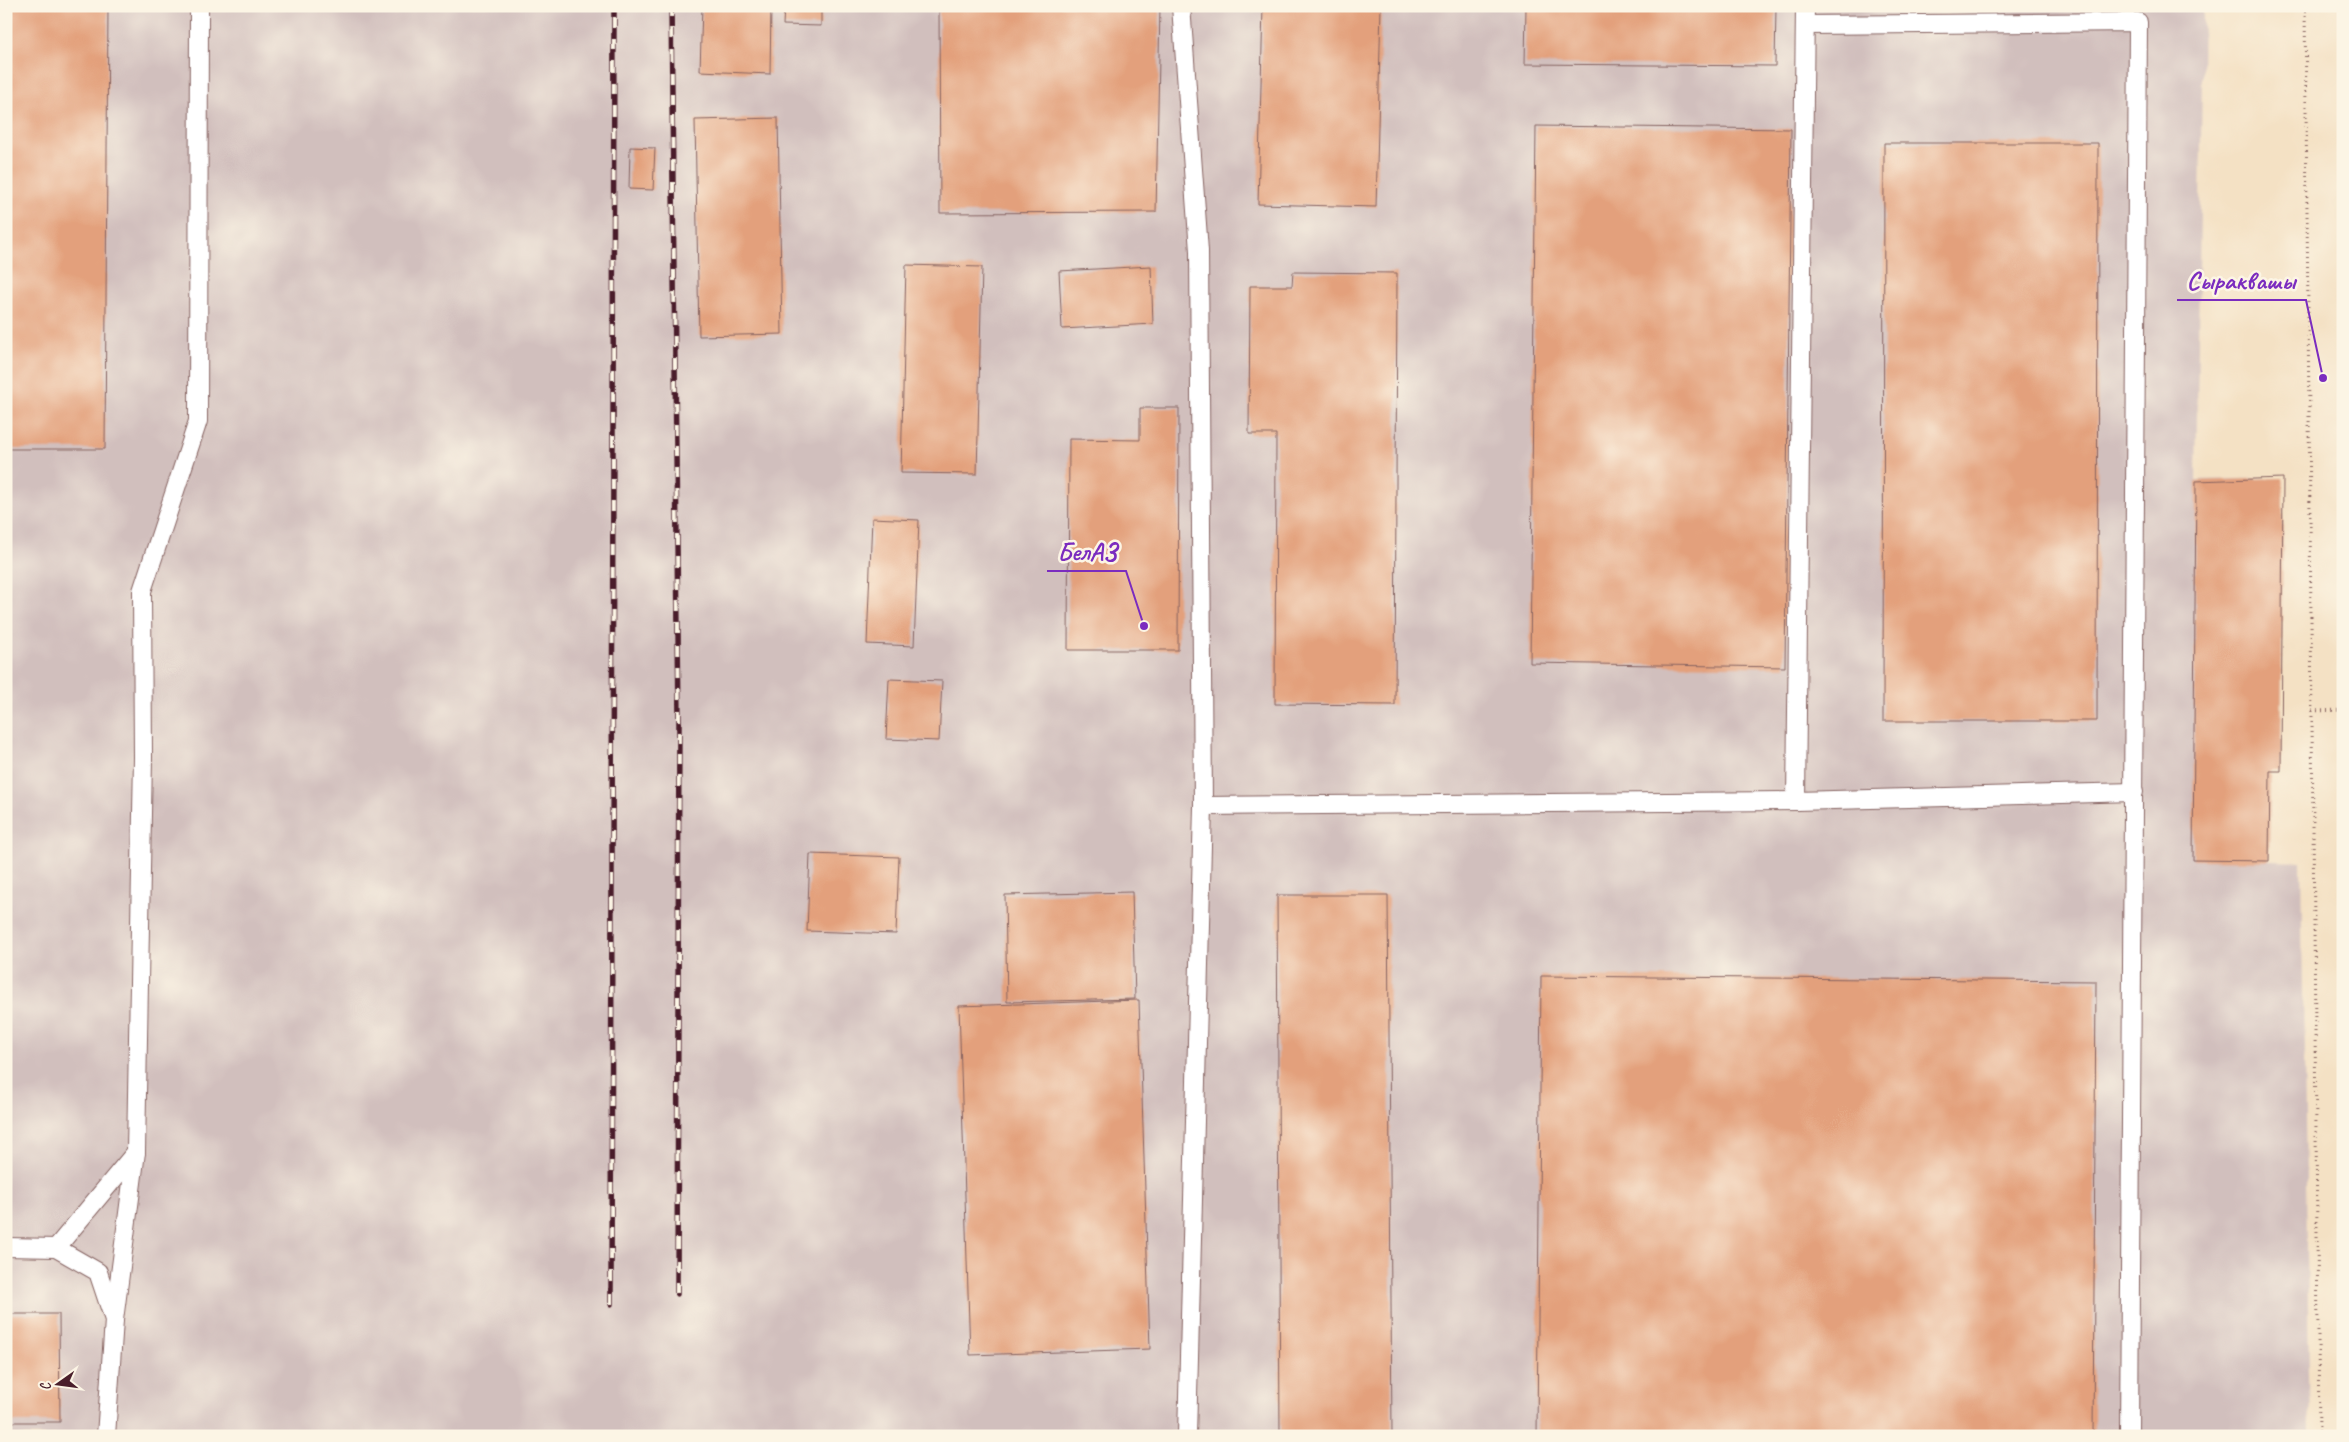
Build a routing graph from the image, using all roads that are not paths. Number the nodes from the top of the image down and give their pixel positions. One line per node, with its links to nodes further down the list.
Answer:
1 (199, 6): 8 (lane)
2 (1181, 6): 7 (lane)
3 (1805, 6): 4 (lane)
4 (1805, 25): 5 (lane); 6 (lane)
5 (2134, 792): 6 (lane); 14 (lane)
6 (1796, 801): 7 (lane)
7 (1203, 806): 13 (lane)
8 (136, 1152): 10 (lane); 11 (lane)
9 (6, 1247): 10 (lane)
10 (56, 1248): 11 (lane)
11 (114, 1320): 12 (lane)
12 (106, 1436)
13 (1187, 1436)
14 (2129, 1436)

